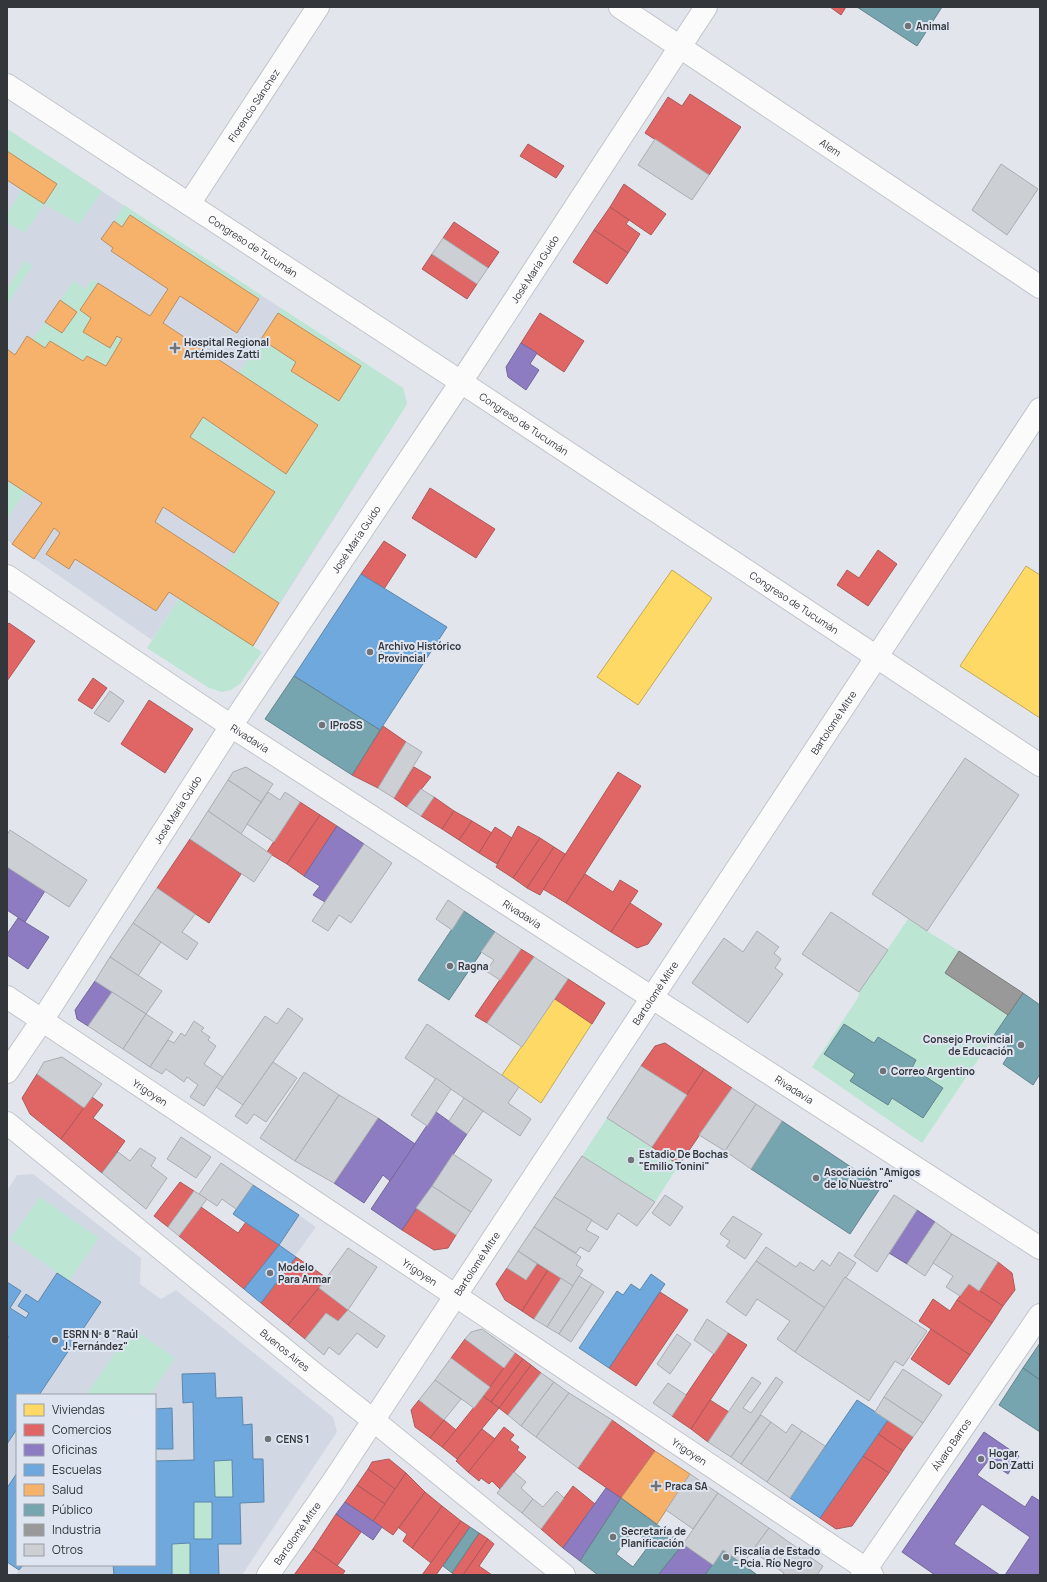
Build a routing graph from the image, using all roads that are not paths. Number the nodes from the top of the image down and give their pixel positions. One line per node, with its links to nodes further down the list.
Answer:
1 (318, 7): 6 (street, Florencio Sánchez)
2 (620, 7): 4 (street, Alem)
3 (706, 7): 4 (street, José María Guido)
4 (681, 46): 7 (street, Alem); 8 (street, José María Guido)
5 (7, 85): 6 (street, Congreso de Tucumán)
6 (189, 204): 8 (street, Congreso de Tucumán)
7 (1040, 287)
8 (461, 382): 11 (street, Congreso de Tucumán); 12 (street, José María Guido)
9 (1040, 409): 11 (street, Bartolomé Mitre)
10 (7, 576): 12 (street, Rivadavia)
11 (877, 657): 13 (street, Congreso de Tucumán); 15 (street, Bartolomé Mitre)
12 (231, 726): 15 (street, Rivadavia); 16 (street, José María Guido)
13 (1040, 765)
14 (7, 996): 16 (street, Yrigoyen)
15 (652, 998): 19 (street, Rivadavia); 20 (street, Bartolomé Mitre)
16 (43, 1019): 17 (street, José María Guido); 20 (street, Yrigoyen)
17 (7, 1072)
18 (7, 1123): 22 (street, Buenos Aires)
19 (1040, 1248)
20 (455, 1295): 22 (street, Bartolomé Mitre); 23 (street, Yrigoyen)
21 (1040, 1315): 23 (street, Álvaro Barros)
22 (374, 1420): 24 (street, Bartolomé Mitre); 25 (street, Buenos Aires)
23 (867, 1573)
24 (268, 1575)
25 (564, 1575)

